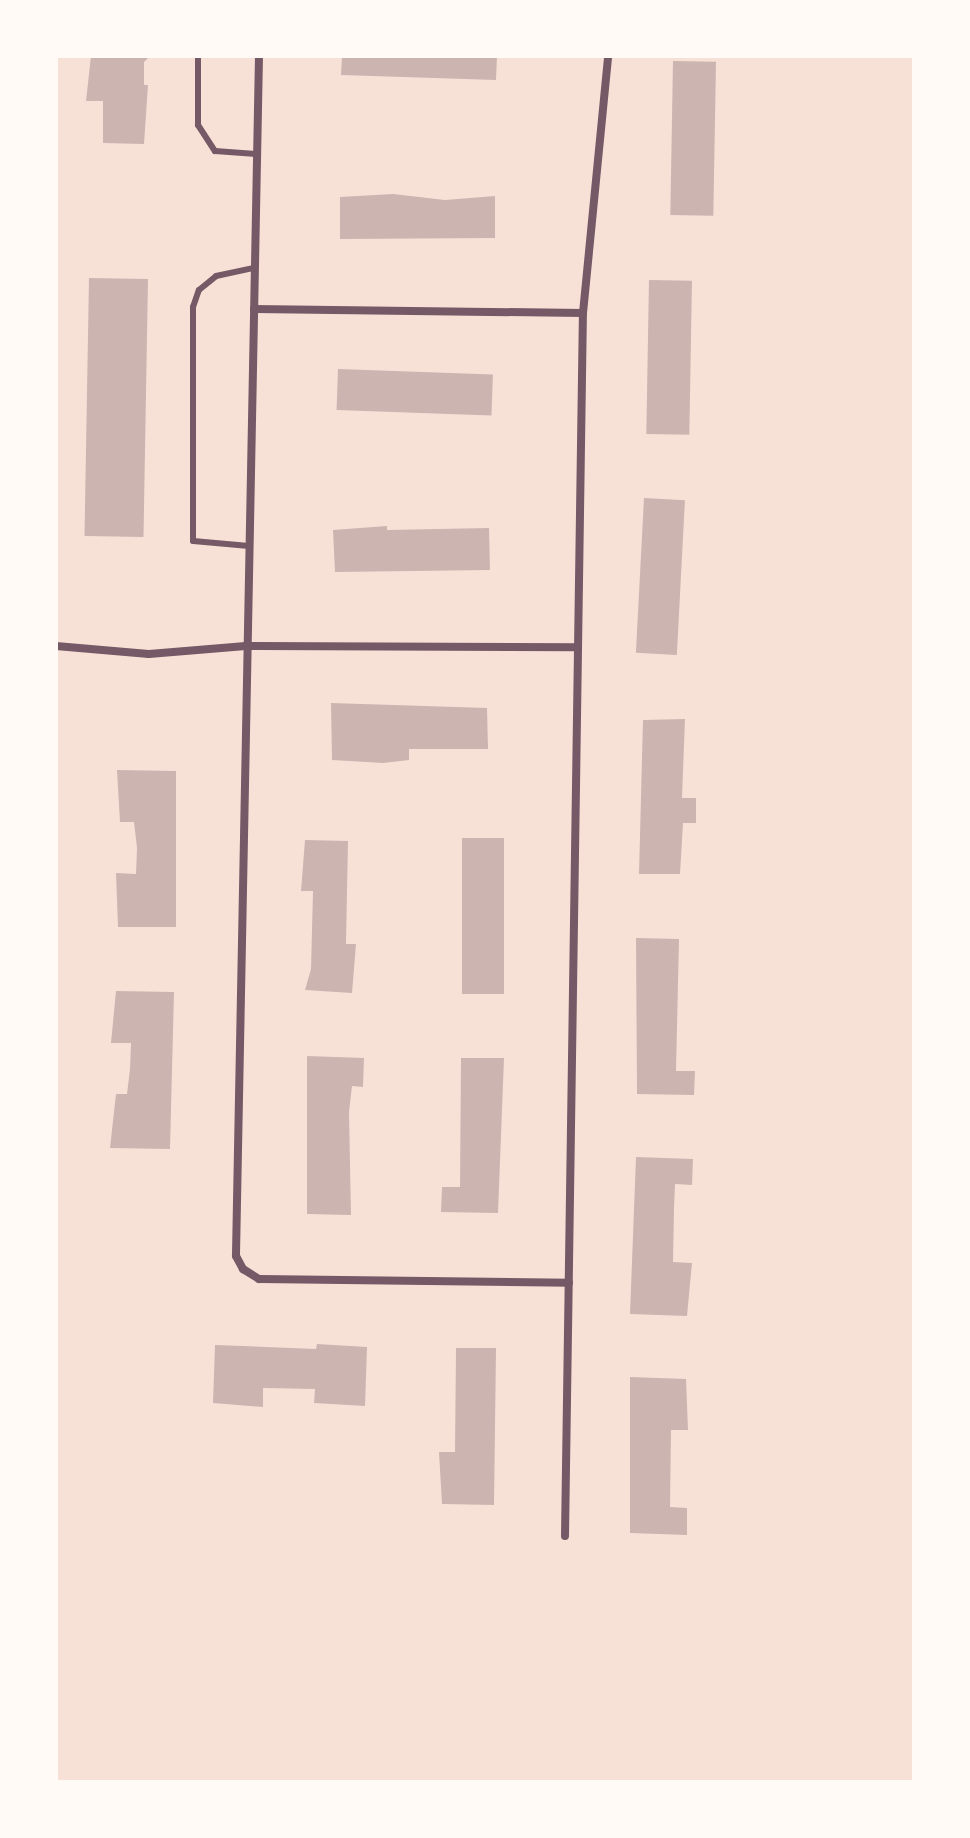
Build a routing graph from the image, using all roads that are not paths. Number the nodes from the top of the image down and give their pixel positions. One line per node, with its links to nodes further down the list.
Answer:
1 (198, 56): 4 (lane)
2 (259, 56): 4 (street)
3 (608, 56): 7 (street)
4 (257, 154): 5 (street)
5 (255, 268): 6 (street); 8 (lane)
6 (254, 309): 7 (street); 8 (street)
7 (583, 313): 11 (street)
8 (249, 546): 10 (street)
9 (56, 646): 10 (street)
10 (246, 646): 11 (street); 12 (street)
11 (578, 647): 12 (street)
12 (569, 1283): 13 (street)
13 (565, 1536)

